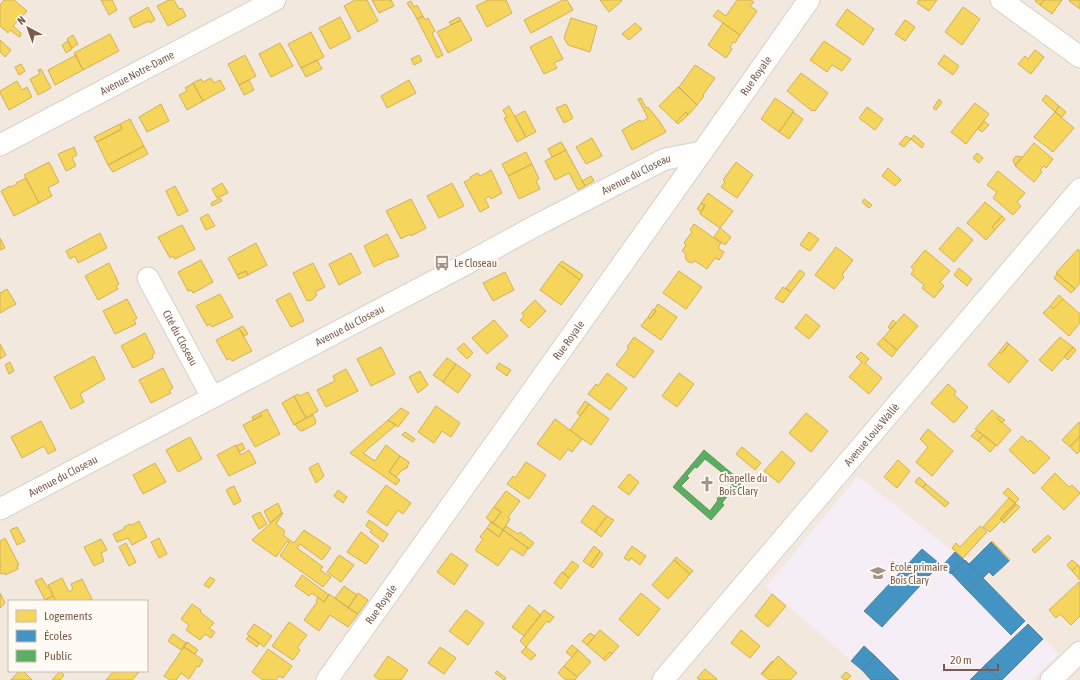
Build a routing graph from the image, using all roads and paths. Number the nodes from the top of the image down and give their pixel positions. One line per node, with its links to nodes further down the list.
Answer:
1 (275, 0): 5 (street, Avenue Notre-Dame)
2 (809, 0): 6 (street, Rue Royale)
3 (1001, 0): 4 (street)
4 (1080, 57)
5 (0, 146)
6 (702, 152): 9 (street, Avenue du Closeau); 12 (street, Rue Royale)
7 (1080, 189): 13 (street, Avenue Louis Wallé)
8 (148, 278): 9 (street, Cité du Closeau)
9 (212, 397): 10 (street, Avenue du Closeau)
10 (0, 509)
11 (1080, 652): 14 (street)
12 (327, 680)
13 (662, 680)
14 (1052, 680)

